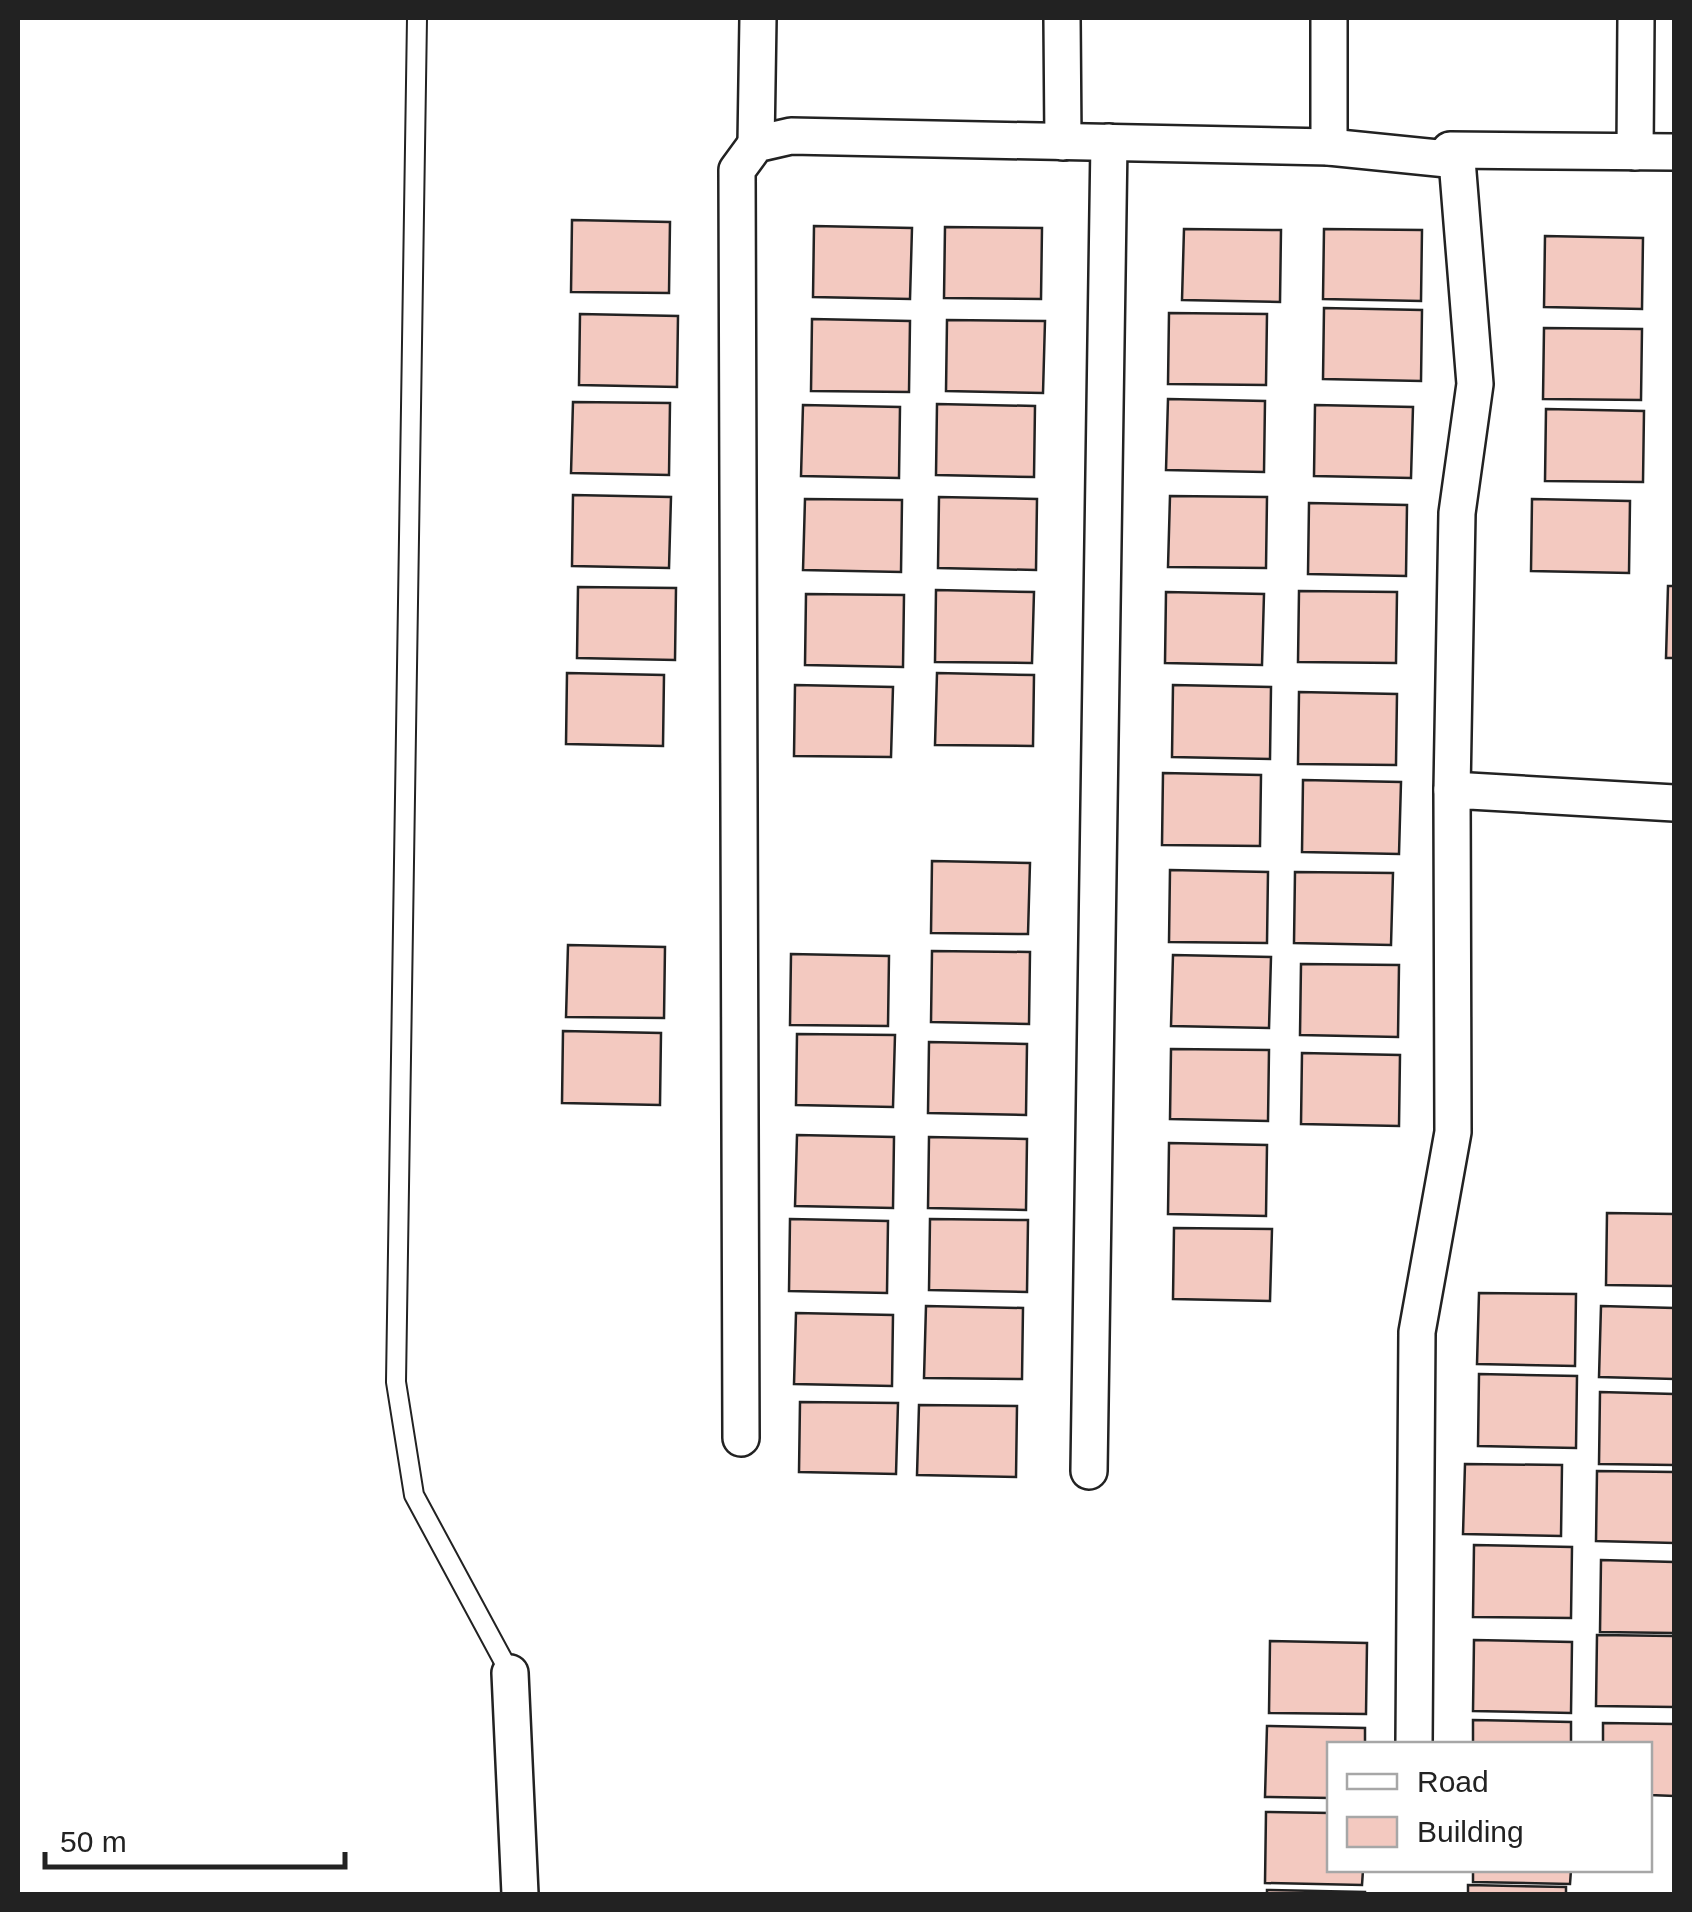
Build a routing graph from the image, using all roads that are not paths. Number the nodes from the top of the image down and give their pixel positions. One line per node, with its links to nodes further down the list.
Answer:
1 (417, 18): 17 (lane)
2 (758, 18): 8 (street)
3 (1062, 18): 6 (street)
4 (1330, 18): 9 (street)
5 (1636, 18): 10 (street)
6 (1063, 142): 7 (street); 8 (street)
7 (1109, 142): 9 (street); 16 (street)
8 (756, 144): 15 (street)
9 (1329, 147): 12 (street)
10 (1635, 152): 11 (street); 12 (street)
11 (1674, 152)
12 (1457, 160): 13 (street)
13 (1452, 790): 14 (street); 18 (street)
14 (1674, 803)
15 (742, 1438)
16 (1088, 1471)
17 (510, 1673): 19 (street)
18 (1414, 1742)
19 (520, 1894)

